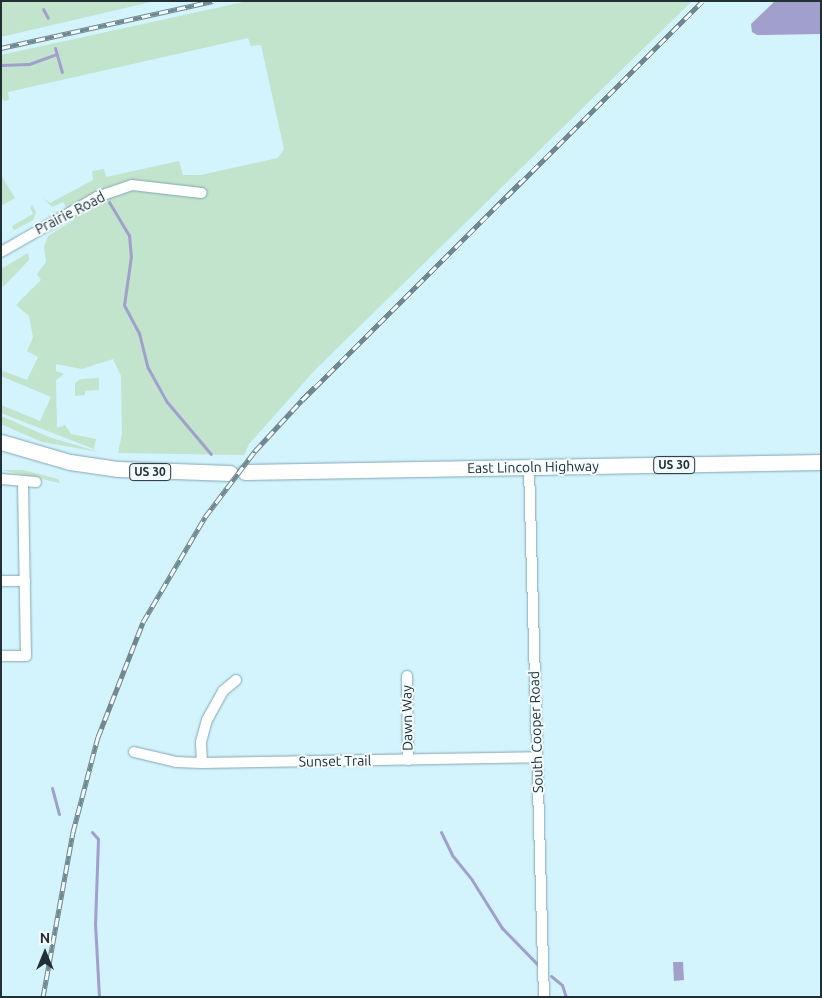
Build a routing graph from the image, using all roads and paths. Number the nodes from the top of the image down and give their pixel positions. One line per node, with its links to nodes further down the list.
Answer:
1 (202, 193): 2 (street, Prairie Road)
2 (1, 252)
3 (1, 442): 5 (main road, East Lincoln Highway / US 30)
4 (821, 462): 5 (main road, East Lincoln Highway / US 30)
5 (530, 468): 15 (street, South Cooper Road)
6 (1, 479): 7 (street)
7 (23, 481): 8 (street); 10 (street)
8 (36, 482)
9 (1, 581): 10 (street)
10 (25, 581): 11 (street)
11 (1, 656)
12 (407, 676): 16 (street, Dawn Way)
13 (236, 680): 17 (street)
14 (134, 752): 17 (street, Sunset Trail)
15 (536, 758): 16 (street, Sunset Trail); 18 (street, South Cooper Road)
16 (408, 760): 17 (street, Sunset Trail)
17 (202, 763)
18 (544, 997)

